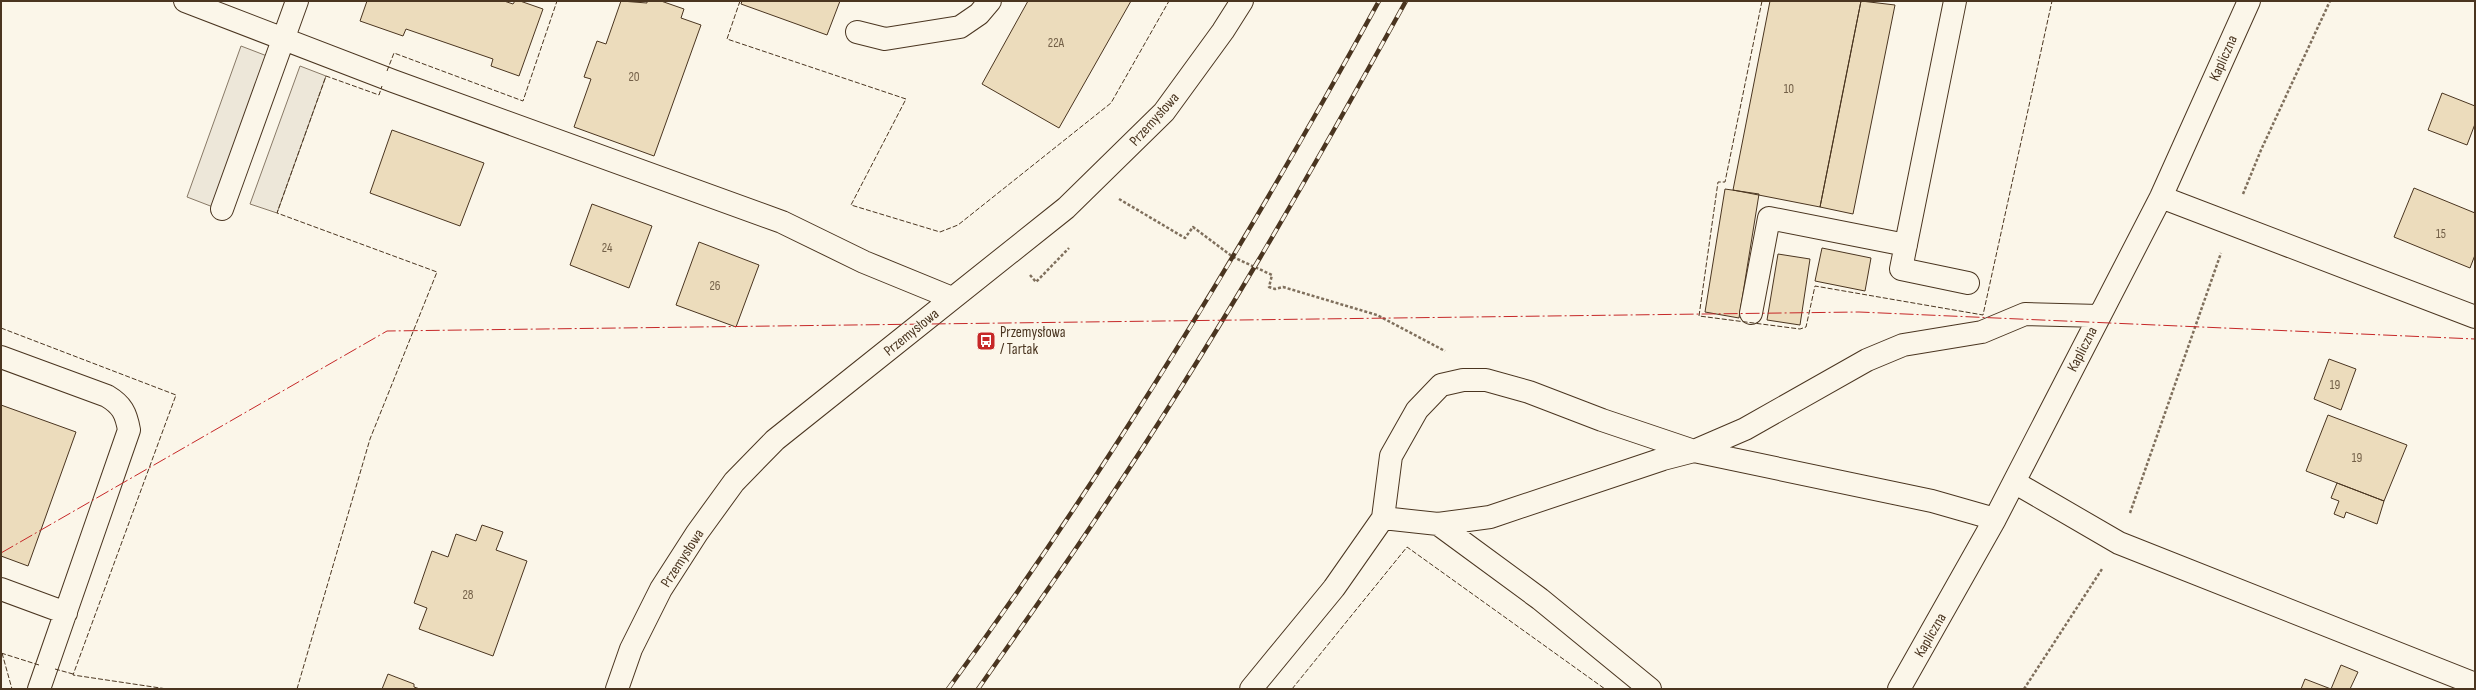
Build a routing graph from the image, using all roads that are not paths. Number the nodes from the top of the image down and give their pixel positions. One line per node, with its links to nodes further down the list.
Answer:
1 (185, 1): 8 (street)
2 (297, 1): 8 (street)
3 (990, 1): 7 (street)
4 (1242, 1): 13 (street, Przemysłowa)
5 (1955, 1): 11 (street)
6 (2249, 1): 9 (street, Kapliczna)
7 (857, 32)
8 (283, 39): 10 (street); 13 (street)
9 (2161, 196): 15 (street, Kapliczna); 16 (street)
10 (222, 209)
11 (1906, 244): 12 (street); 14 (street)
12 (1968, 283)
13 (952, 298): 27 (street, Przemysłowa)
14 (1751, 313)
15 (2099, 316): 18 (street); 19 (street, Kapliczna)
16 (2475, 317)
17 (1, 357): 24 (street)
18 (1694, 451): 20 (street); 21 (street); 22 (street)
19 (2014, 482): 21 (street, Kapliczna); 25 (street)
20 (1383, 518): 22 (street); 28 (street)
21 (1995, 519): 30 (street, Kapliczna)
22 (1438, 524): 29 (street)
23 (1, 589): 24 (street)
24 (66, 613): 26 (street)
25 (2475, 684)
26 (39, 689)
27 (617, 689)
28 (1251, 689)
29 (1650, 689)
30 (1899, 689)

